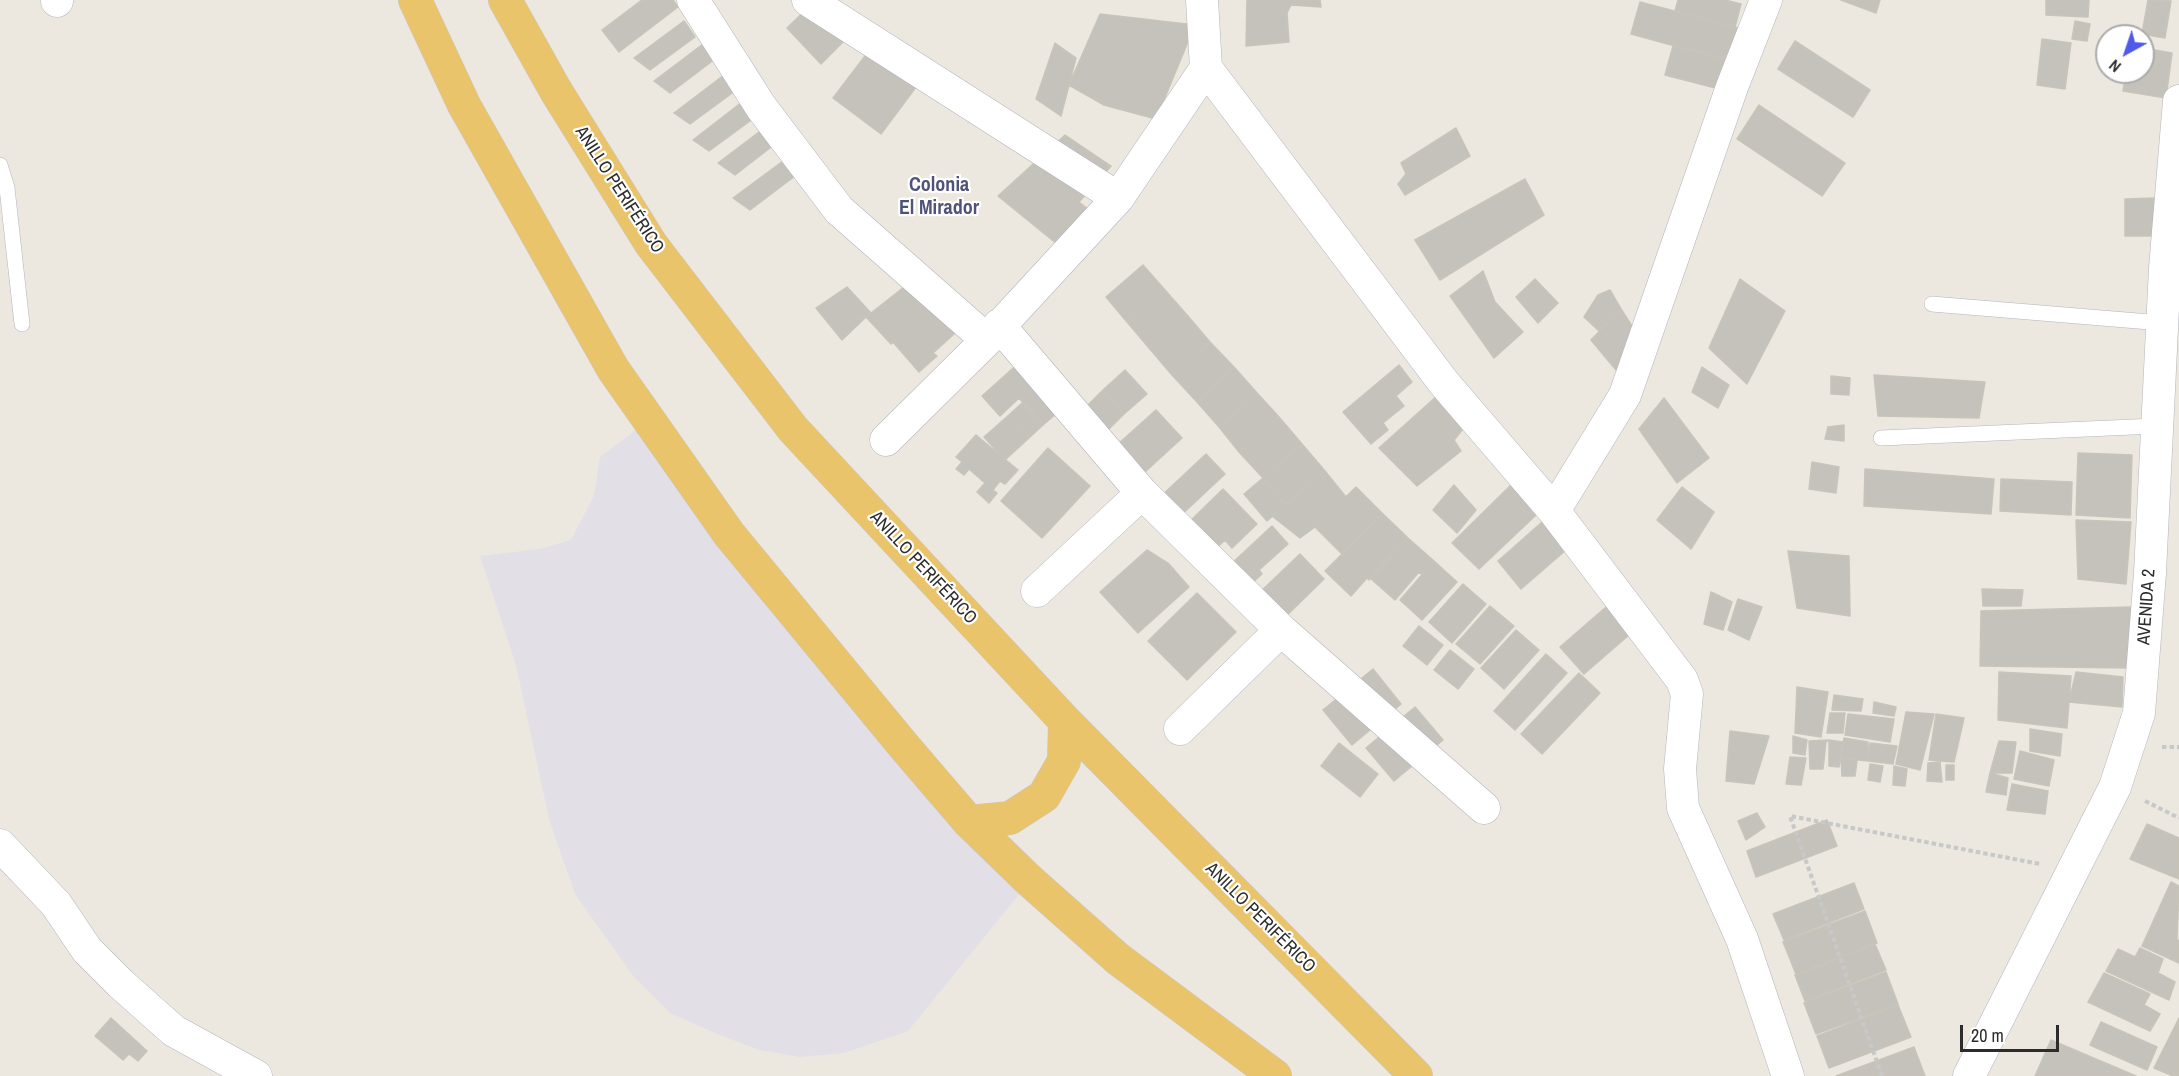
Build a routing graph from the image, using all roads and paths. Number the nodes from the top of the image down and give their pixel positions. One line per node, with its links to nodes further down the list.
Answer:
1 (415, 0): 27 (highway)
2 (505, 0): 22 (highway, ANILLO PERIFÉRICO)
3 (693, 0): 14 (street)
4 (808, 0): 10 (street)
5 (1202, 0): 7 (street)
6 (1766, 0): 19 (street)
7 (1206, 68): 10 (street); 19 (street)
8 (2179, 101): 12 (street, AVENIDA 2)
9 (0, 165): 13 (lane)
10 (1118, 198): 14 (street)
11 (1932, 304): 12 (lane)
12 (2162, 323): 15 (street, AVENIDA 2)
13 (22, 324)
14 (993, 332): 17 (street); 18 (street)
15 (2156, 426): 16 (lane); 24 (street, AVENIDA 2)
16 (1881, 438)
17 (886, 440)
18 (1142, 493): 20 (street); 21 (street)
19 (1554, 511): 33 (street)
20 (1037, 591)
21 (1281, 630): 23 (street); 25 (street)
22 (1065, 721): 27 (highway); 32 (highway, ANILLO PERIFÉRICO)
23 (1180, 729)
24 (2115, 787): 26 (path); 29 (street, AVENIDA 2)
25 (1484, 808)
26 (2179, 818)
27 (969, 822): 31 (highway)
28 (0, 845): 30 (street)
29 (2072, 870): 34 (path); 35 (street, AVENIDA 2)
30 (256, 1076)
31 (1275, 1076)
32 (1416, 1076)
33 (1788, 1076)
34 (1882, 1076)
35 (1969, 1076)

